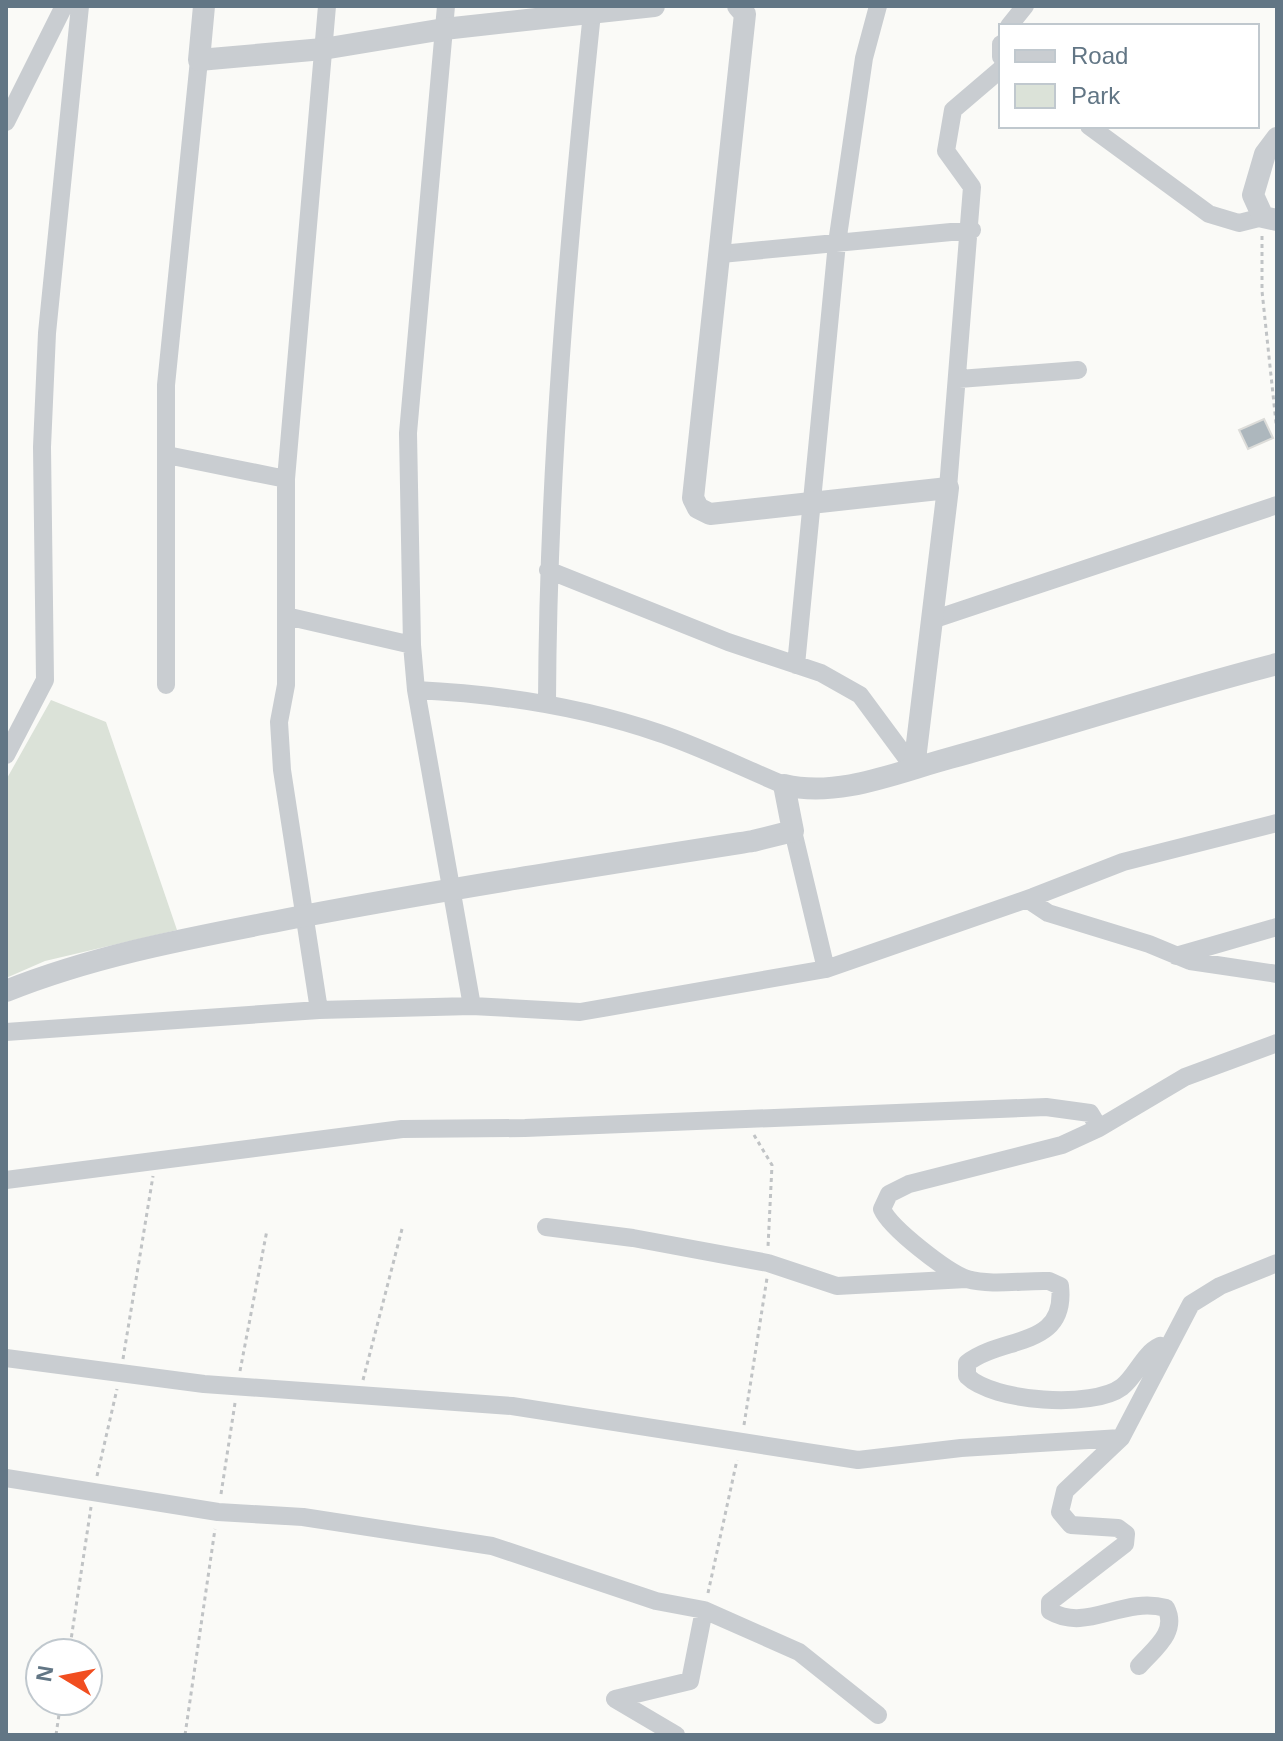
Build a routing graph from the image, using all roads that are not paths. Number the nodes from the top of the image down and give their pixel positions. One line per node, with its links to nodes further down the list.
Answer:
1 (64, 6): 16 (street)
2 (80, 6): 39 (street)
3 (204, 6): 14 (street)
4 (327, 6): 13 (street)
5 (446, 6): 12 (street)
6 (654, 6): 10 (street)
7 (738, 6): 22 (street)
8 (878, 6): 21 (street)
9 (1025, 6): 11 (street)
10 (592, 13): 12 (street); 30 (street)
11 (1011, 24)
12 (444, 29): 13 (street); 33 (street)
13 (323, 49): 14 (street); 26 (street)
14 (199, 60): 25 (street)
15 (999, 71): 20 (street)
16 (6, 122)
17 (1092, 128): 19 (street)
18 (1277, 138): 19 (street)
19 (1270, 219)
20 (972, 230): 21 (street); 24 (street)
21 (837, 243): 22 (street); 28 (street)
22 (721, 254): 28 (street)
23 (1078, 370): 24 (street)
24 (959, 379): 27 (street)
25 (167, 455): 26 (street); 36 (street)
26 (286, 479): 31 (street)
27 (948, 488): 28 (street); 32 (street)
28 (815, 501): 35 (street)
29 (1277, 505): 32 (street)
30 (548, 570): 35 (street); 38 (street)
31 (286, 616): 33 (street); 46 (street)
32 (932, 620): 40 (street)
33 (412, 645): 37 (street)
34 (1277, 664): 40 (street)
35 (796, 665): 40 (street)
36 (166, 685)
37 (416, 690): 38 (street); 44 (street)
38 (547, 702): 41 (street)
39 (6, 755)
40 (914, 768): 41 (street)
41 (784, 785): 43 (street)
42 (1277, 823): 45 (street)
43 (793, 831): 44 (street); 49 (street)
44 (449, 888): 46 (street); 52 (street)
45 (1027, 899): 48 (street); 49 (street)
46 (304, 916): 51 (street); 53 (street)
47 (1277, 927): 48 (street)
48 (1176, 956): 50 (street)
49 (826, 969): 52 (street)
50 (1277, 974)
51 (6, 991)
52 (472, 1006): 53 (street)
53 (319, 1010): 54 (street)
54 (6, 1032)
55 (1277, 1043): 56 (street)
56 (1099, 1128): 57 (street); 60 (street)
57 (6, 1180)
58 (546, 1227): 60 (street)
59 (1277, 1263): 61 (street)
60 (966, 1279): 61 (street)
61 (1165, 1352): 63 (street)
62 (6, 1358): 63 (street)
63 (1121, 1438): 66 (street)
64 (6, 1478): 65 (street)
65 (704, 1610): 67 (street); 68 (street)
66 (1139, 1666)
67 (878, 1715)
68 (676, 1735)

